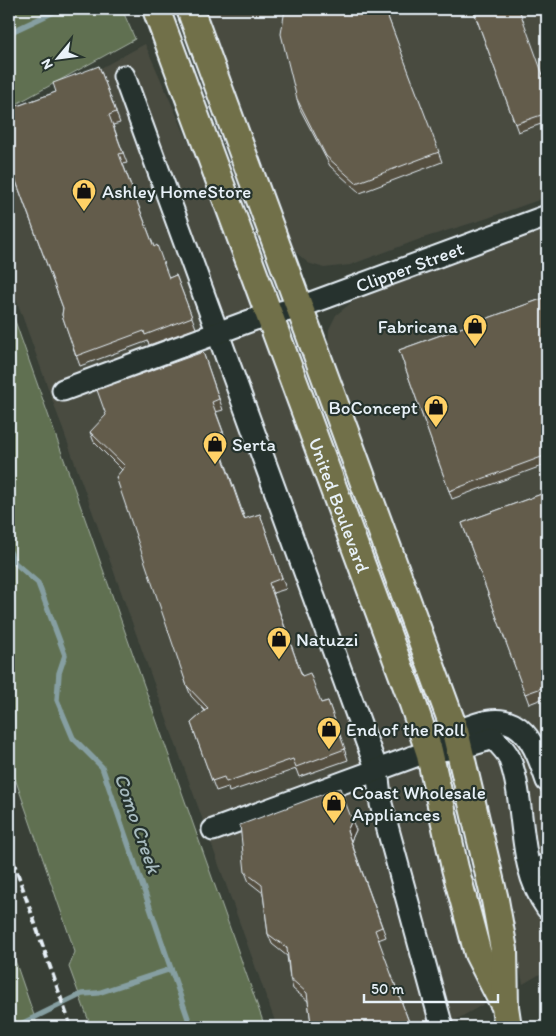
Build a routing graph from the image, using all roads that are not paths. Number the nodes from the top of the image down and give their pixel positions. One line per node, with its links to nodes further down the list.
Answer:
1 (156, 9): 6 (main road, United Boulevard)
2 (190, 9): 5 (main road, United Boulevard)
3 (124, 76): 7 (street)
4 (547, 216): 5 (street, Clipper Street)
5 (300, 307): 6 (street, Clipper Street); 9 (main road, United Boulevard)
6 (269, 315): 7 (street, Clipper Street); 10 (main road, United Boulevard)
7 (219, 333): 8 (street, Clipper Street); 12 (street)
8 (63, 390)
9 (458, 739): 10 (street); 11 (street); 14 (street); 16 (main road, United Boulevard)
10 (429, 751): 12 (street); 16 (main road, United Boulevard)
11 (544, 763)
12 (378, 770): 13 (street); 17 (street)
13 (213, 830)
14 (539, 868): 15 (street)
15 (547, 908)
16 (503, 1020)
17 (442, 1027)

